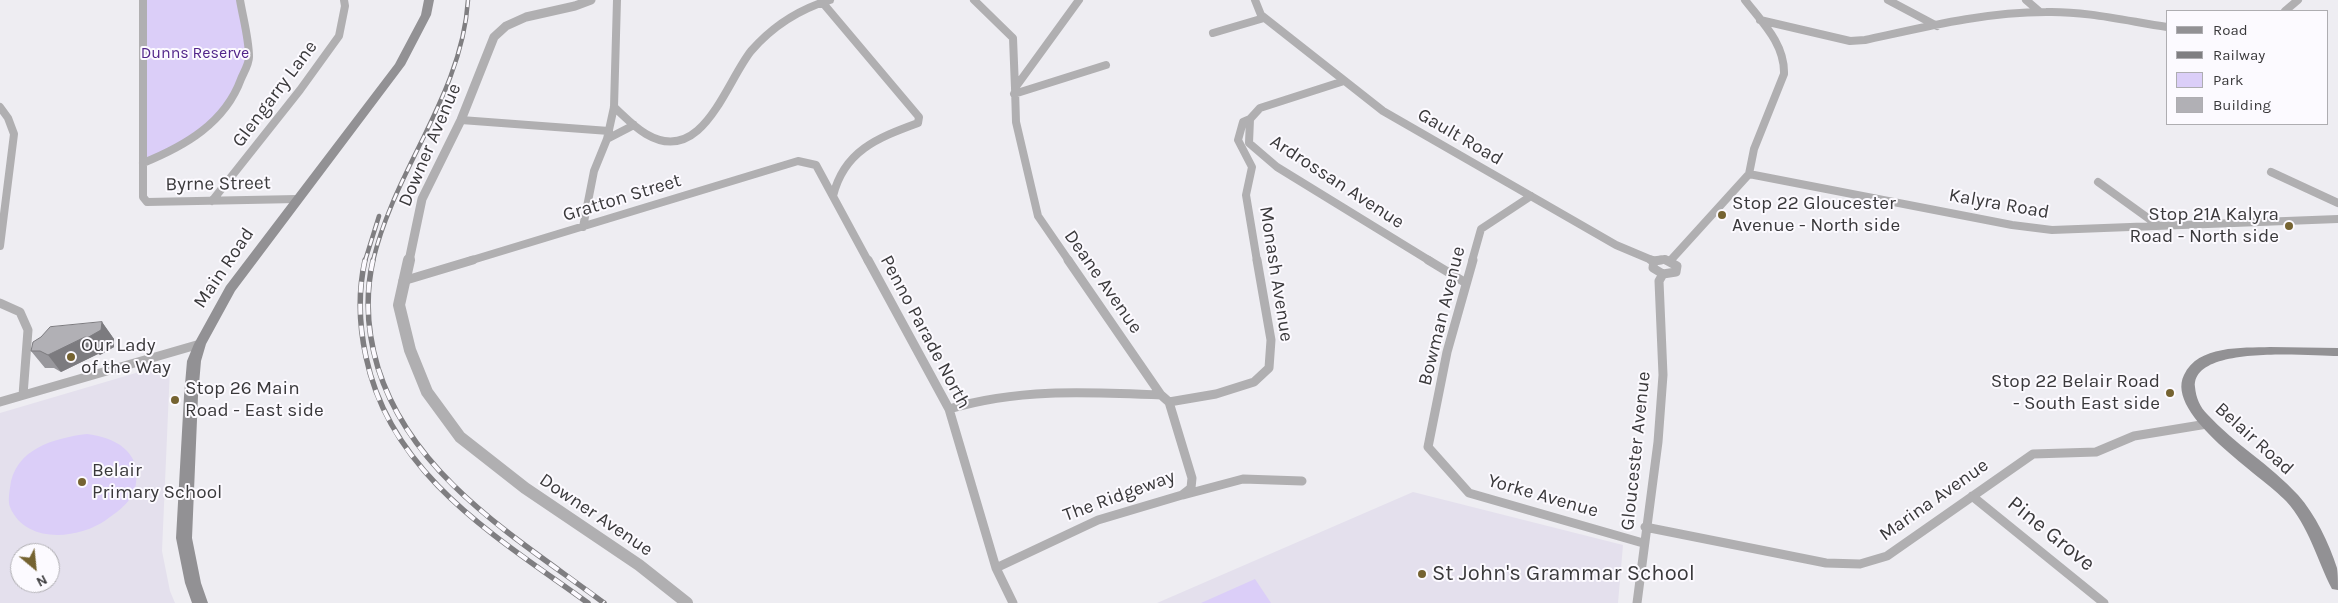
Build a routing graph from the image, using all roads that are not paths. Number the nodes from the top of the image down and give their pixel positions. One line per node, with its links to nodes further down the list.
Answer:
1 (143, 0): 32 (street)
2 (240, 0): 32 (street)
3 (344, 0): 39 (street, Glengarry Lane)
4 (429, 0): 38 (main road, Main Road)
5 (591, 0): 28 (street, Downer Avenue)
6 (617, 0): 26 (street)
7 (974, 0): 24 (street, Deane Avenue)
8 (1079, 0): 24 (street)
9 (1255, 0): 17 (street)
10 (1745, 0): 18 (street)
11 (1888, 0): 19 (street)
12 (2026, 0): 16 (street)
13 (2298, 0): 15 (street)
14 (826, 1): 29 (street); 36 (street)
15 (2286, 10)
16 (2040, 12): 19 (street); 20 (street)
17 (1264, 18): 21 (street); 23 (street, Gault Road)
18 (1760, 20): 19 (street); 34 (street)
19 (1937, 26)
20 (2166, 27)
21 (1213, 33)
22 (1106, 65): 24 (street)
23 (1344, 82): 27 (street, Ardrossan Avenue); 37 (street, Gault Road)
24 (1014, 92): 53 (street, Deane Avenue)
25 (0, 107): 44 (street)
26 (614, 107): 29 (street); 30 (street)
27 (1250, 119): 49 (street, Ardrossan Avenue); 56 (street, Monash Avenue)
28 (461, 120): 30 (street); 48 (street, Downer Avenue)
29 (634, 125): 31 (street)
30 (609, 130): 31 (street)
31 (606, 139): 43 (street)
32 (143, 163): 39 (street, Byrne Street)
33 (2271, 172): 40 (street)
34 (1748, 174): 42 (street, Kalyra Road); 46 (street)
35 (2098, 182): 42 (street)
36 (833, 196): 43 (street, Gratton Street); 57 (street, Penno Parade North)
37 (1531, 196): 45 (street, Gault Road); 49 (street, Bowman Avenue)
38 (297, 198): 39 (street, Byrne Street); 51 (main road, Main Road)
39 (212, 201)
40 (2338, 203)
41 (2338, 219): 42 (street, Kalyra Road)
42 (2159, 226)
43 (583, 227): 48 (street, Gratton Street)
44 (0, 246)
45 (1654, 261): 46 (street); 47 (street)
46 (1670, 261): 47 (street)
47 (1663, 274): 64 (street, Gloucester Avenue)
48 (403, 281): 69 (street, Downer Avenue)
49 (1466, 283): 59 (street, Bowman Avenue)
50 (0, 303): 54 (street)
51 (200, 344): 54 (street); 68 (main road, Main Road)
52 (2338, 352): 58 (main road, Belair Road)
53 (1161, 394): 56 (street, Deane Avenue); 57 (street)
54 (23, 395): 55 (street)
55 (0, 402)
56 (1169, 402): 60 (street, Deane Avenue)
57 (949, 408): 66 (street, Penno Parade North)
58 (2207, 424): 63 (street, Marina Avenue); 67 (main road, Belair Road)
59 (1445, 465): 65 (street, Yorke Avenue)
60 (1192, 478): 62 (street, The Ridgeway)
61 (1302, 481): 62 (street)
62 (1182, 495): 66 (street, The Ridgeway)
63 (1972, 496): 64 (street, Marina Avenue); 72 (street, Pine Grove)
64 (1646, 527): 65 (street, Gloucester Avenue)
65 (1643, 543): 71 (street, Gloucester Avenue)
66 (996, 568): 70 (street, Penno Parade North)
67 (2338, 584)
68 (200, 603)
69 (687, 603)
70 (1013, 603)
71 (1637, 603)
72 (2104, 603)

